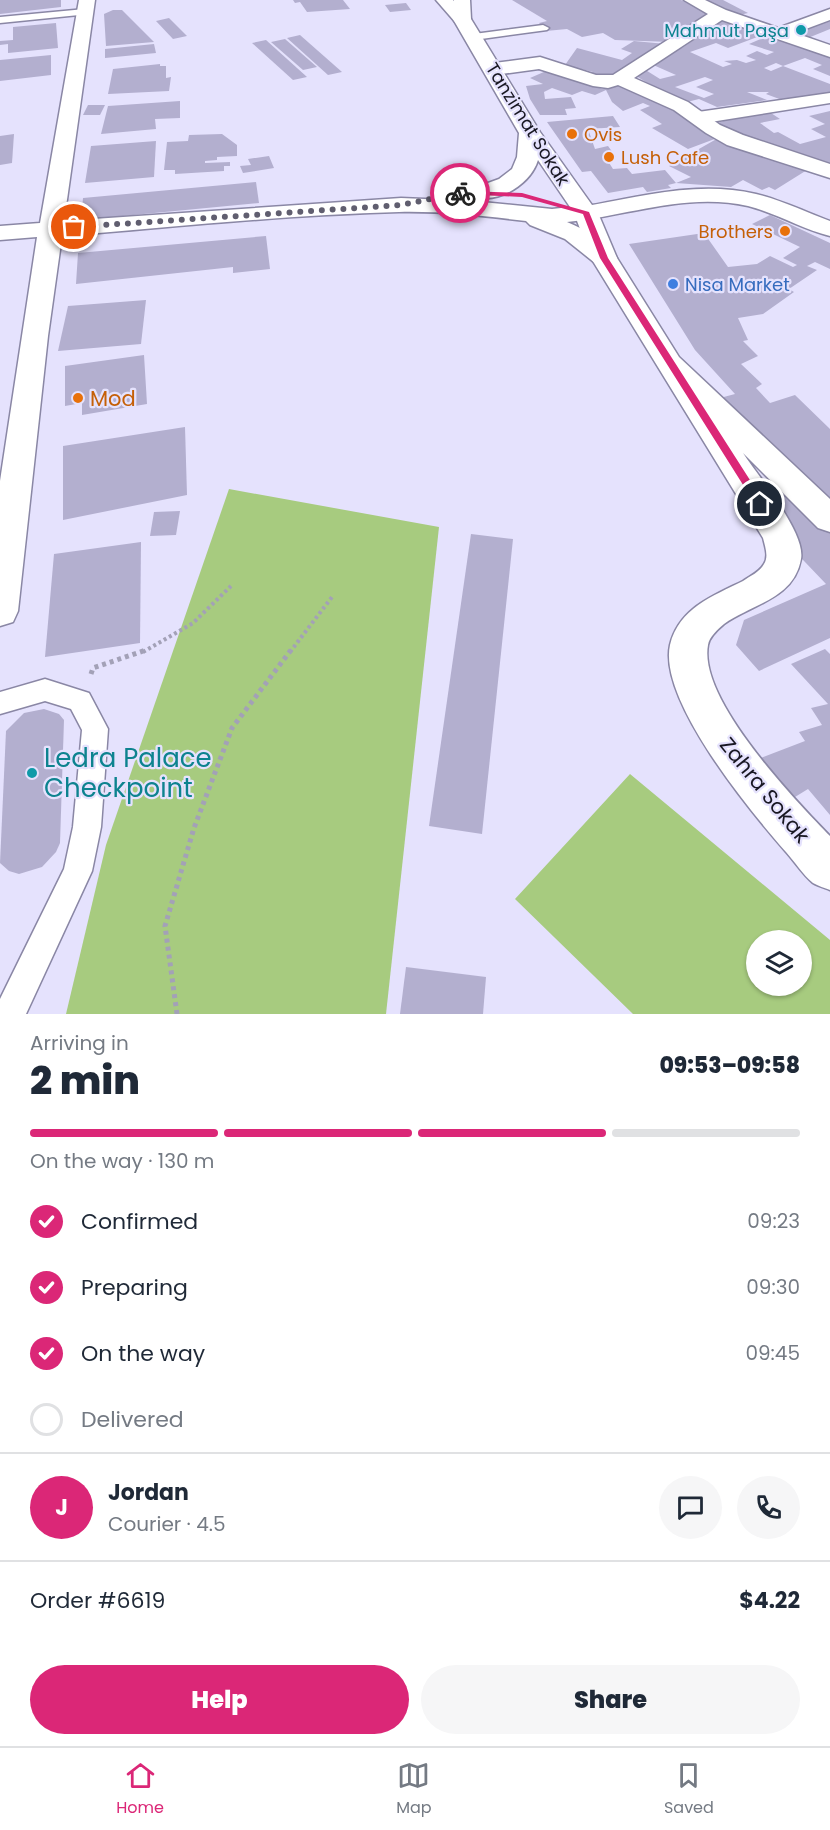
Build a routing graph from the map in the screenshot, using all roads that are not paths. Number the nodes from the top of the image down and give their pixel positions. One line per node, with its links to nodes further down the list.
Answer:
1 (444, 0): 7 (street, Tanzimat Sokak)
2 (692, 0): 4 (street)
3 (86, 6): 6 (lane); 21 (street)
4 (720, 14): 9 (street); 12 (street)
5 (830, 14): 9 (street)
6 (0, 20)
7 (467, 22): 8 (lane); 11 (street, Tanzimat Sokak)
8 (541, 26)
9 (780, 33): 10 (street)
10 (830, 51)
11 (494, 69): 12 (street); 15 (street, Tanzimat Sokak)
12 (620, 79): 14 (street)
13 (830, 98): 14 (street)
14 (698, 118): 16 (street)
15 (530, 133): 17 (street); 20 (street, Tanzimat Sokak)
16 (830, 171)
17 (485, 192): 18 (street); 20 (street)
18 (401, 205): 19 (street); 21 (street)
19 (507, 212): 20 (street); 24 (street)
20 (586, 213): 22 (street); 24 (street, Tanzimat Sokak)
21 (51, 229): 23 (street); 27 (street)
22 (830, 229)
23 (0, 233)
24 (604, 258): 25 (street, Tanzimat Sokak)
25 (669, 363): 26 (street, Tanzimat Sokak); 29 (street, Zahra Sokak)
26 (830, 519)
27 (0, 610)
28 (0, 703): 30 (lane)
29 (830, 867)
30 (9, 1014)

